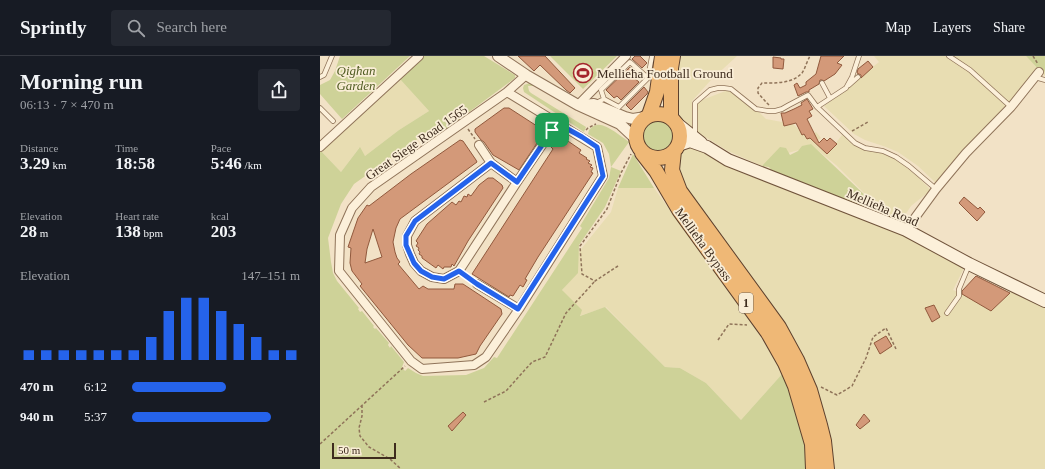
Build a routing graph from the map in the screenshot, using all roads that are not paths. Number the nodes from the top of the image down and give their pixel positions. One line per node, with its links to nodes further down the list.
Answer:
1 (332, 56): 12 (lane)
2 (419, 56): 33 (street)
3 (498, 56): 10 (street)
4 (626, 56): 22 (street)
5 (652, 56): 14 (lane)
6 (662, 56): 26 (highway)
7 (673, 56): 27 (highway)
8 (859, 56): 17 (lane)
9 (949, 56): 25 (lane)
10 (526, 75): 18 (street, Great Siege Road 1565); 22 (street)
11 (1037, 75): 15 (lane); 25 (street)
12 (320, 77)
13 (858, 77): 17 (lane)
14 (648, 78): 19 (lane); 19 (lane)
15 (1045, 80)
16 (822, 83): 20 (lane)
17 (846, 88): 20 (lane)
18 (507, 92): 29 (street, Great Siege Road 1565); 43 (street, Great Siege Road 1565)
19 (604, 98): 21 (lane)
20 (830, 98): 23 (lane)
21 (594, 104): 22 (street); 26 (street)
22 (578, 105): 32 (street)
23 (817, 107): 30 (lane); 38 (lane)
24 (320, 108): 28 (lane)
25 (1012, 108): 38 (street)
26 (647, 116): 27 (highway); 32 (highway)
27 (674, 120): 30 (main road, Mellieħa Road); 35 (highway)
28 (333, 122)
29 (557, 123): 37 (street); 43 (street, Great Siege Road 1565)
30 (695, 137): 34 (main road, Mellieħa Road)
31 (479, 145): 36 (street)
32 (638, 145): 35 (highway); 45 (highway, Mellieħa Bypass / 1)
33 (320, 147)
34 (707, 147): 35 (main road, Mellieħa Road); 39 (main road, Mellieħa Road)
35 (676, 148): 46 (highway, Mellieħa Bypass / 1)
36 (491, 163): 37 (street); 37 (street)
37 (517, 182)
38 (936, 189): 39 (street)
39 (906, 230): 40 (main road, Mellieħa Road)
40 (969, 264): 42 (main road, Mellieħa Road); 44 (lane)
41 (477, 284): 43 (street)
42 (1045, 301)
43 (518, 309)
44 (947, 313)
45 (813, 469)
46 (827, 469)

